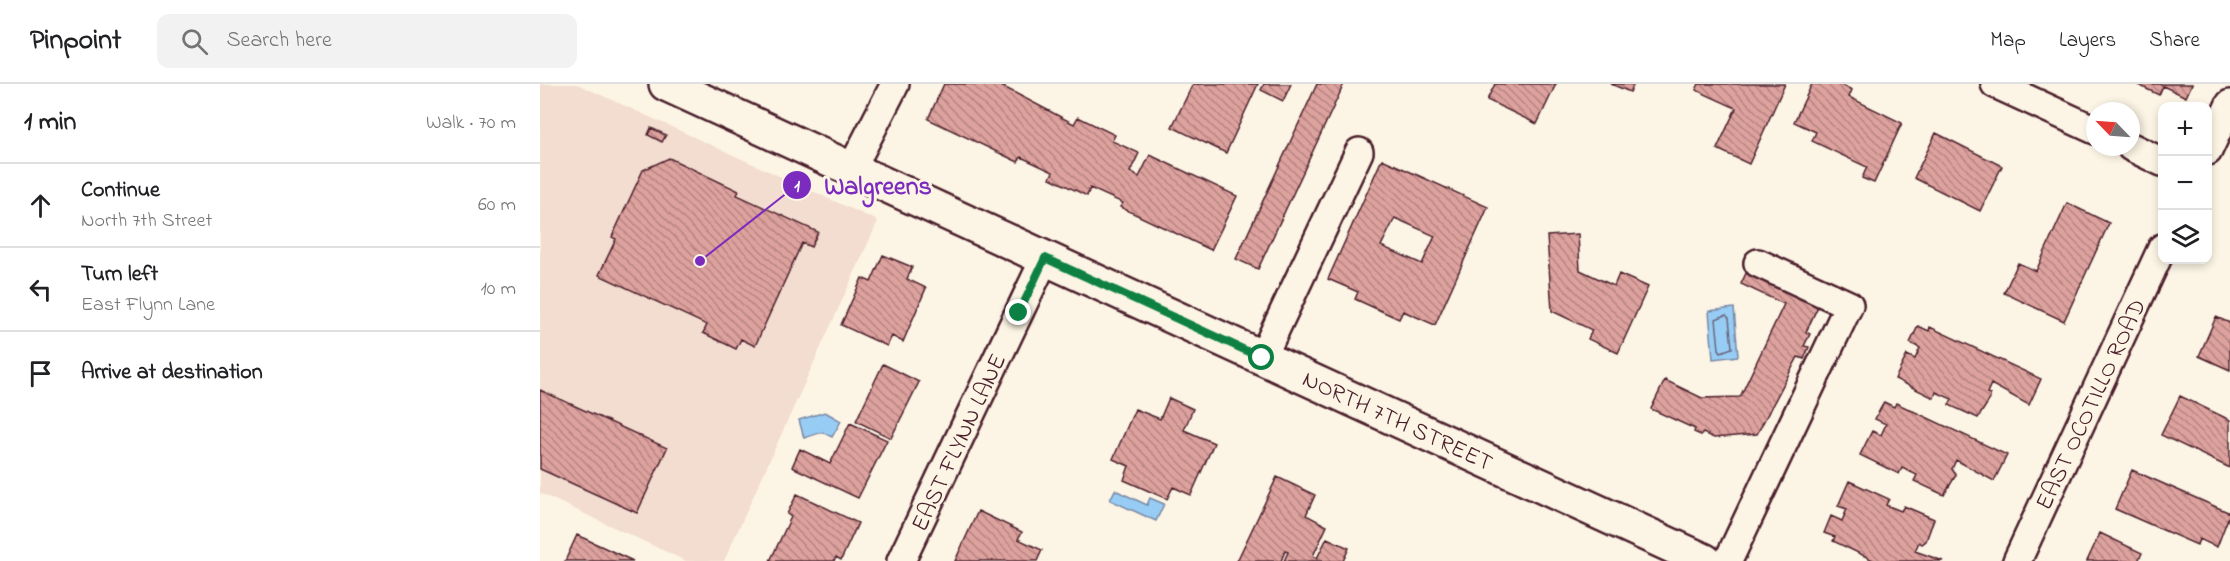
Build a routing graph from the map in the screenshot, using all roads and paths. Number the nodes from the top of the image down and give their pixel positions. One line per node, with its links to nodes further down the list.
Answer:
1 (666, 84): 10 (main road, NORTH 7TH STREET)
2 (895, 84): 10 (street)
3 (1995, 84): 5 (street)
4 (2230, 104): 6 (street)
5 (2086, 126)
6 (2212, 142)
7 (2140, 151): 9 (street)
8 (1359, 152): 14 (street)
9 (2158, 160)
10 (851, 170): 11 (main road, NORTH 7TH STREET)
11 (1045, 258): 14 (main road, NORTH 7TH STREET); 15 (street, EAST FLYNN LANE)
12 (2158, 259): 18 (street, EAST OCOTILLO ROAD)
13 (1758, 263): 17 (street)
14 (1262, 358): 16 (main road, NORTH 7TH STREET)
15 (901, 561)
16 (1705, 561)
17 (1728, 561)
18 (2017, 561)

